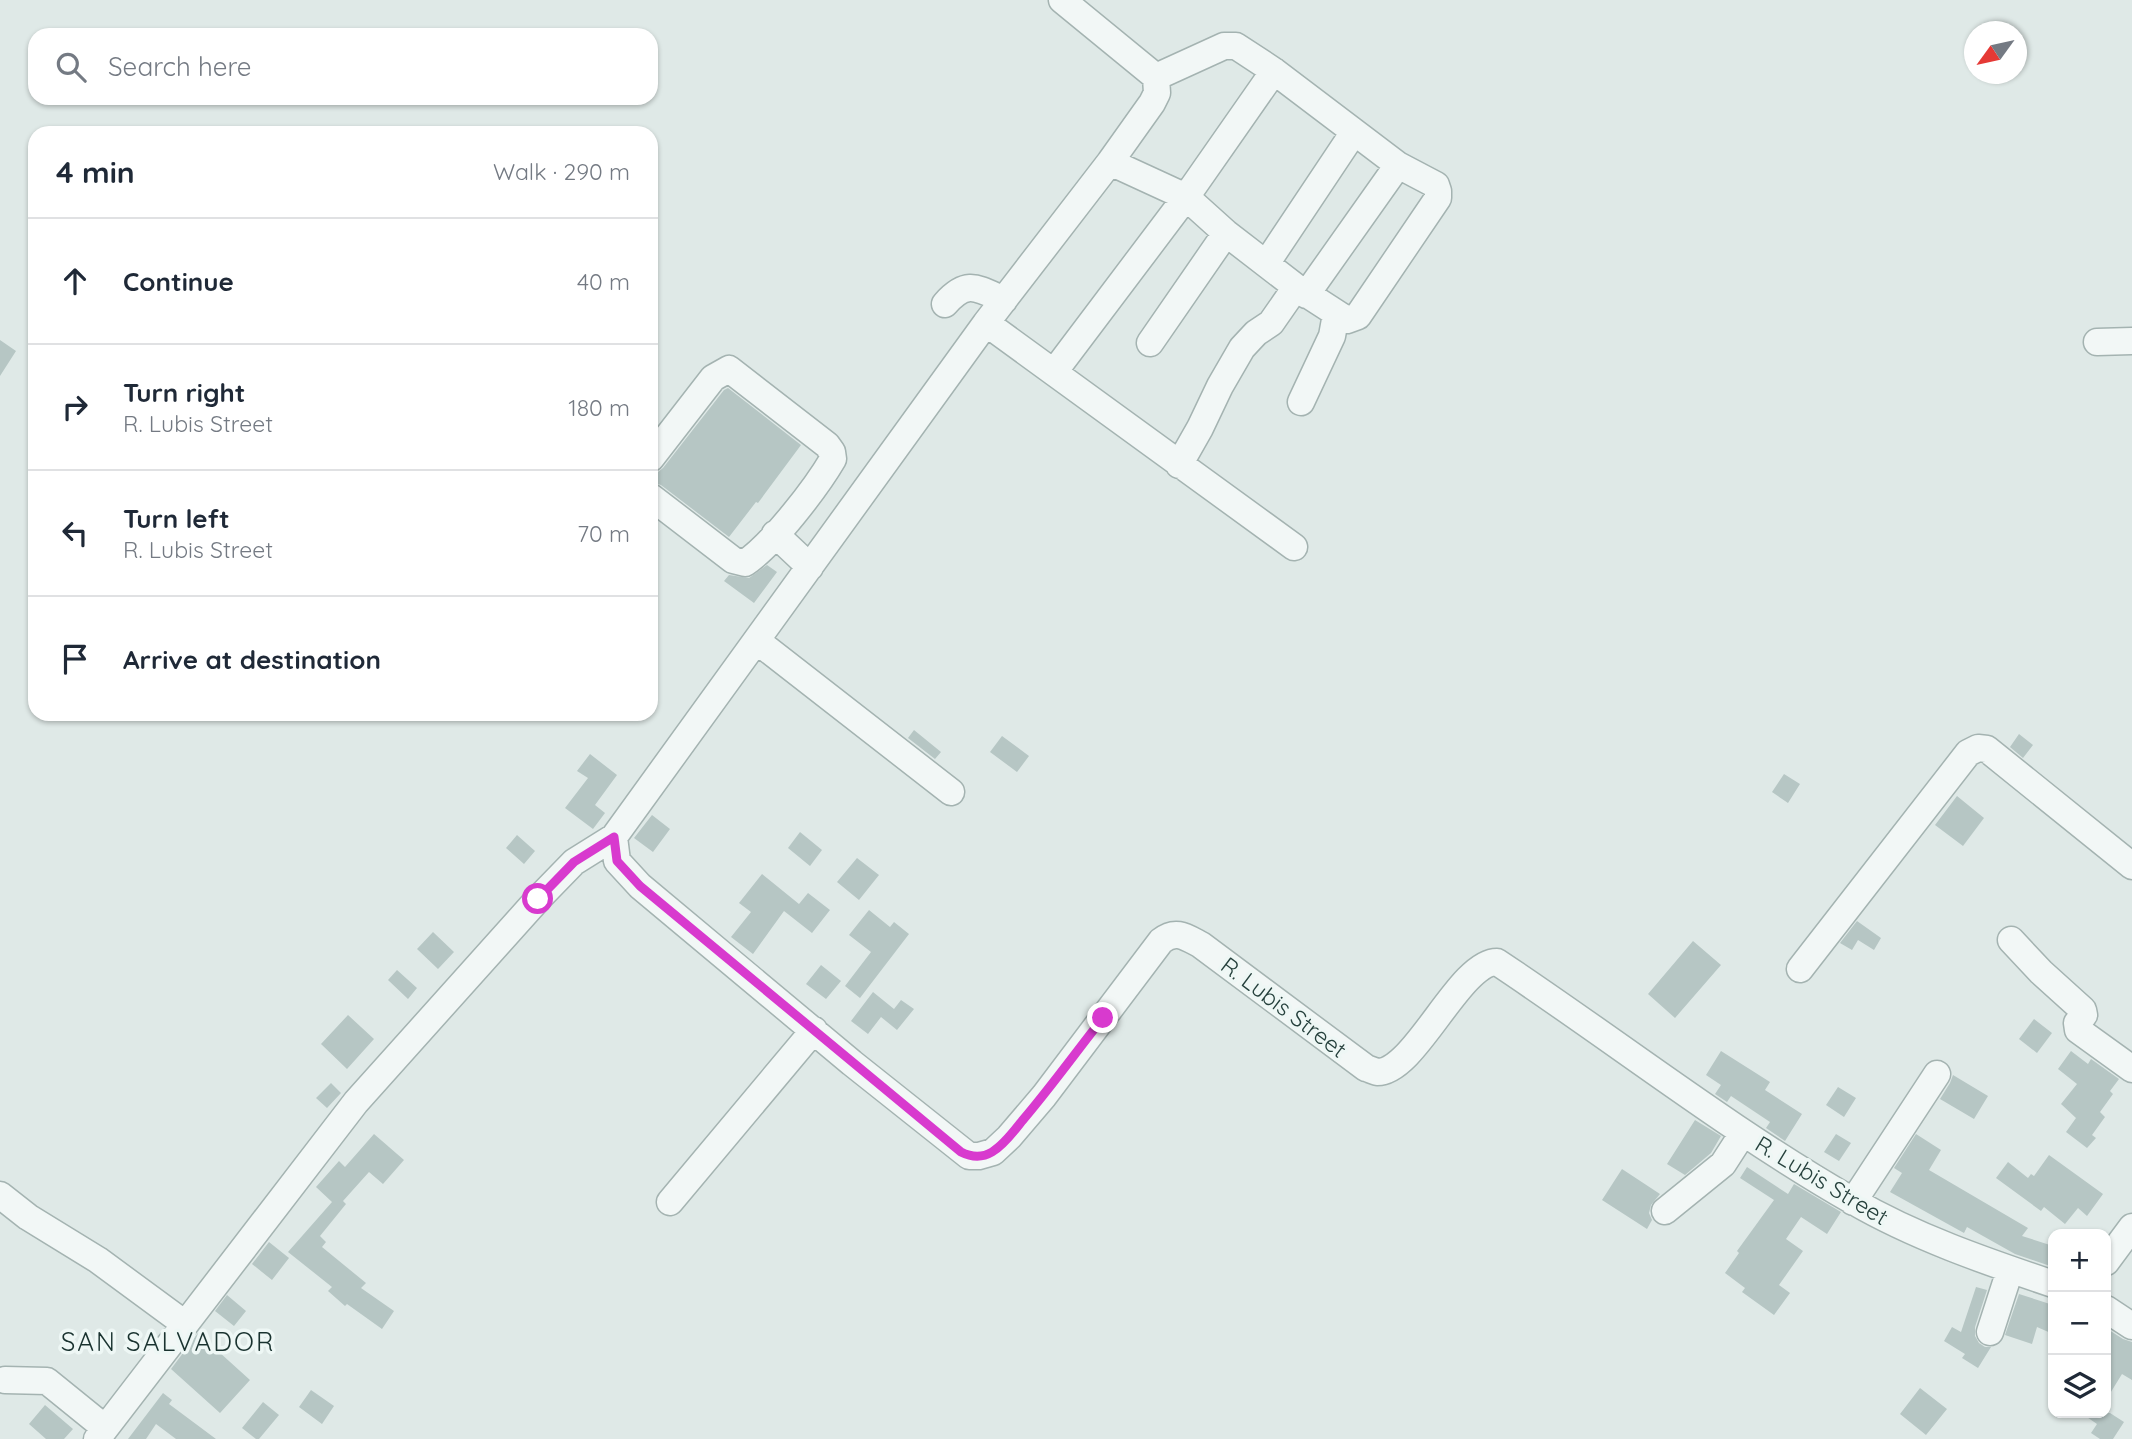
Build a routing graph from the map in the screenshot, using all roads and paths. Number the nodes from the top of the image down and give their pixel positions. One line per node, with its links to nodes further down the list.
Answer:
1 (1062, 0): 3 (street)
2 (1274, 71): 3 (street); 4 (street); 7 (street)
3 (1156, 77): 5 (street)
4 (1354, 132): 6 (street); 9 (street)
5 (1110, 162): 7 (street); 11 (street)
6 (1398, 164): 10 (street); 13 (street)
7 (1186, 197): 8 (street); 18 (street)
8 (1226, 233): 9 (street); 17 (street)
9 (1266, 264): 10 (street)
10 (1301, 291): 13 (street); 21 (street)
11 (1004, 300): 12 (street); 14 (street)
12 (945, 304)
13 (1335, 314): 19 (street)
14 (986, 323): 18 (street); 25 (street)
15 (2132, 341): 16 (street)
16 (2098, 342)
17 (1150, 344)
18 (1054, 372): 21 (street)
19 (1301, 402)
20 (658, 449): 23 (street)
21 (1179, 465): 24 (street)
22 (658, 502): 23 (street)
23 (775, 534): 25 (street)
24 (1294, 547)
25 (810, 567): 26 (street)
26 (757, 641): 27 (street); 28 (street)
27 (951, 792)
28 (614, 837): 32 (street, R. Lubis Street); 45 (street)
29 (2132, 866): 31 (street)
30 (2011, 940): 33 (street)
31 (1800, 969)
32 (814, 1030): 35 (street, R. Lubis Street); 37 (street)
33 (2132, 1069)
34 (1937, 1074): 38 (street)
35 (1743, 1133): 38 (street, R. Lubis Street); 39 (street)
36 (0, 1195): 45 (street)
37 (670, 1202)
38 (1853, 1202): 42 (street, R. Lubis Street)
39 (1665, 1211)
40 (2132, 1227): 41 (street)
41 (2111, 1255)
42 (2010, 1270): 43 (street, R. Lubis Street); 47 (street)
43 (2048, 1282)
44 (2111, 1312): 46 (street)
45 (185, 1324): 49 (street)
46 (2132, 1326)
47 (1990, 1332)
48 (5, 1380): 49 (street)
49 (101, 1434)

